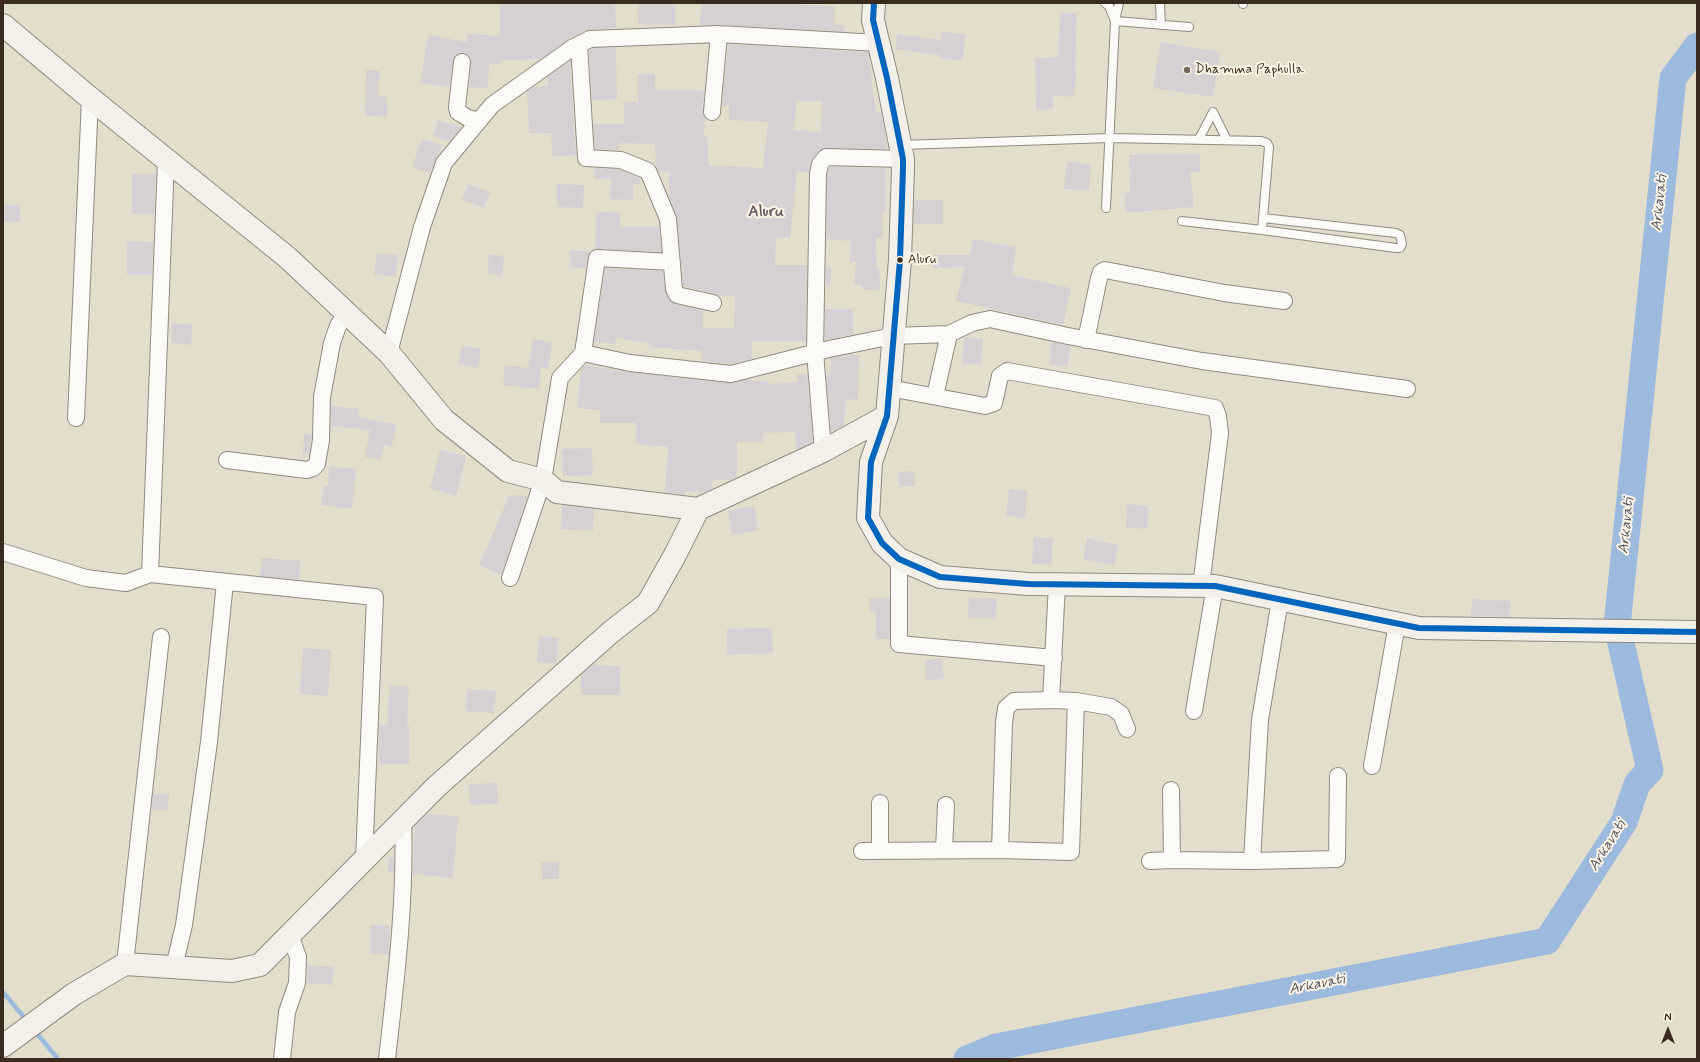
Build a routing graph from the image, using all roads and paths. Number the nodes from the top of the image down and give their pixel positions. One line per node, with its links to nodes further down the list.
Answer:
1 (874, 3): 10 (street)
2 (1105, 3): 5 (lane)
3 (1119, 3): 5 (lane)
4 (1160, 3): 7 (lane)
5 (1115, 21): 7 (lane); 16 (lane)
6 (3, 25): 13 (street)
7 (1161, 25): 8 (lane)
8 (1189, 27)
9 (719, 34): 10 (street); 11 (street); 14 (street)
10 (879, 43): 19 (street)
11 (579, 45): 15 (street); 25 (street)
12 (462, 62): 15 (street)
13 (90, 98): 20 (street); 39 (street)
14 (712, 112)
15 (479, 121): 33 (street)
16 (1110, 138): 17 (lane); 19 (lane); 21 (lane)
17 (1199, 140): 18 (lane); 18 (lane)
18 (1227, 140): 22 (lane)
19 (902, 152): 30 (street); 32 (street)
20 (166, 160): 28 (street); 46 (street)
21 (1106, 208)
22 (1263, 218): 24 (lane); 24 (lane)
23 (1182, 221): 24 (lane)
24 (1262, 230)
25 (672, 262): 27 (street); 34 (street)
26 (1284, 301): 31 (street)
27 (713, 303)
28 (346, 313): 33 (street); 41 (street)
29 (949, 334): 30 (street); 31 (street); 37 (street)
30 (893, 336): 32 (street); 35 (street)
31 (1086, 340): 36 (street)
32 (816, 352): 34 (street); 40 (street)
33 (389, 353): 42 (street)
34 (583, 353): 42 (street)
35 (889, 388): 37 (street); 38 (street)
36 (1407, 389)
37 (935, 396): 50 (street)
38 (887, 416): 40 (street); 45 (street)
39 (76, 418)
40 (823, 451): 43 (street)
41 (226, 460)
42 (543, 480): 43 (street); 47 (street)
43 (698, 509): 65 (street)
44 (3, 552): 46 (street)
45 (899, 559): 49 (street); 55 (street)
46 (150, 574): 48 (street)
47 (510, 578)
48 (224, 582): 70 (street); 76 (street)
49 (1057, 584): 50 (street); 55 (street)
50 (1208, 586): 51 (street); 58 (street)
51 (1280, 600): 52 (street); 73 (street)
52 (1397, 624): 53 (street); 60 (street)
53 (1697, 632)
54 (161, 637): 75 (street)
55 (1054, 658): 56 (street)
56 (1051, 700): 57 (street); 67 (street)
57 (1076, 701): 59 (street); 67 (street)
58 (1194, 711)
59 (1127, 729)
60 (1372, 766)
61 (1338, 776): 73 (street)
62 (1171, 790): 71 (street)
63 (880, 803): 69 (street)
64 (946, 805): 66 (street)
65 (403, 820): 70 (street); 79 (street)
66 (944, 850): 67 (street); 69 (street)
67 (1000, 850)
68 (862, 851): 69 (street)
69 (880, 851)
70 (364, 860): 74 (street)
71 (1172, 860): 72 (street); 73 (street)
72 (1150, 861)
73 (1252, 861)
74 (290, 935): 76 (street); 78 (street)
75 (125, 964): 76 (street); 77 (street)
76 (174, 967)
77 (3, 1046)
78 (282, 1059)
79 (387, 1059)

